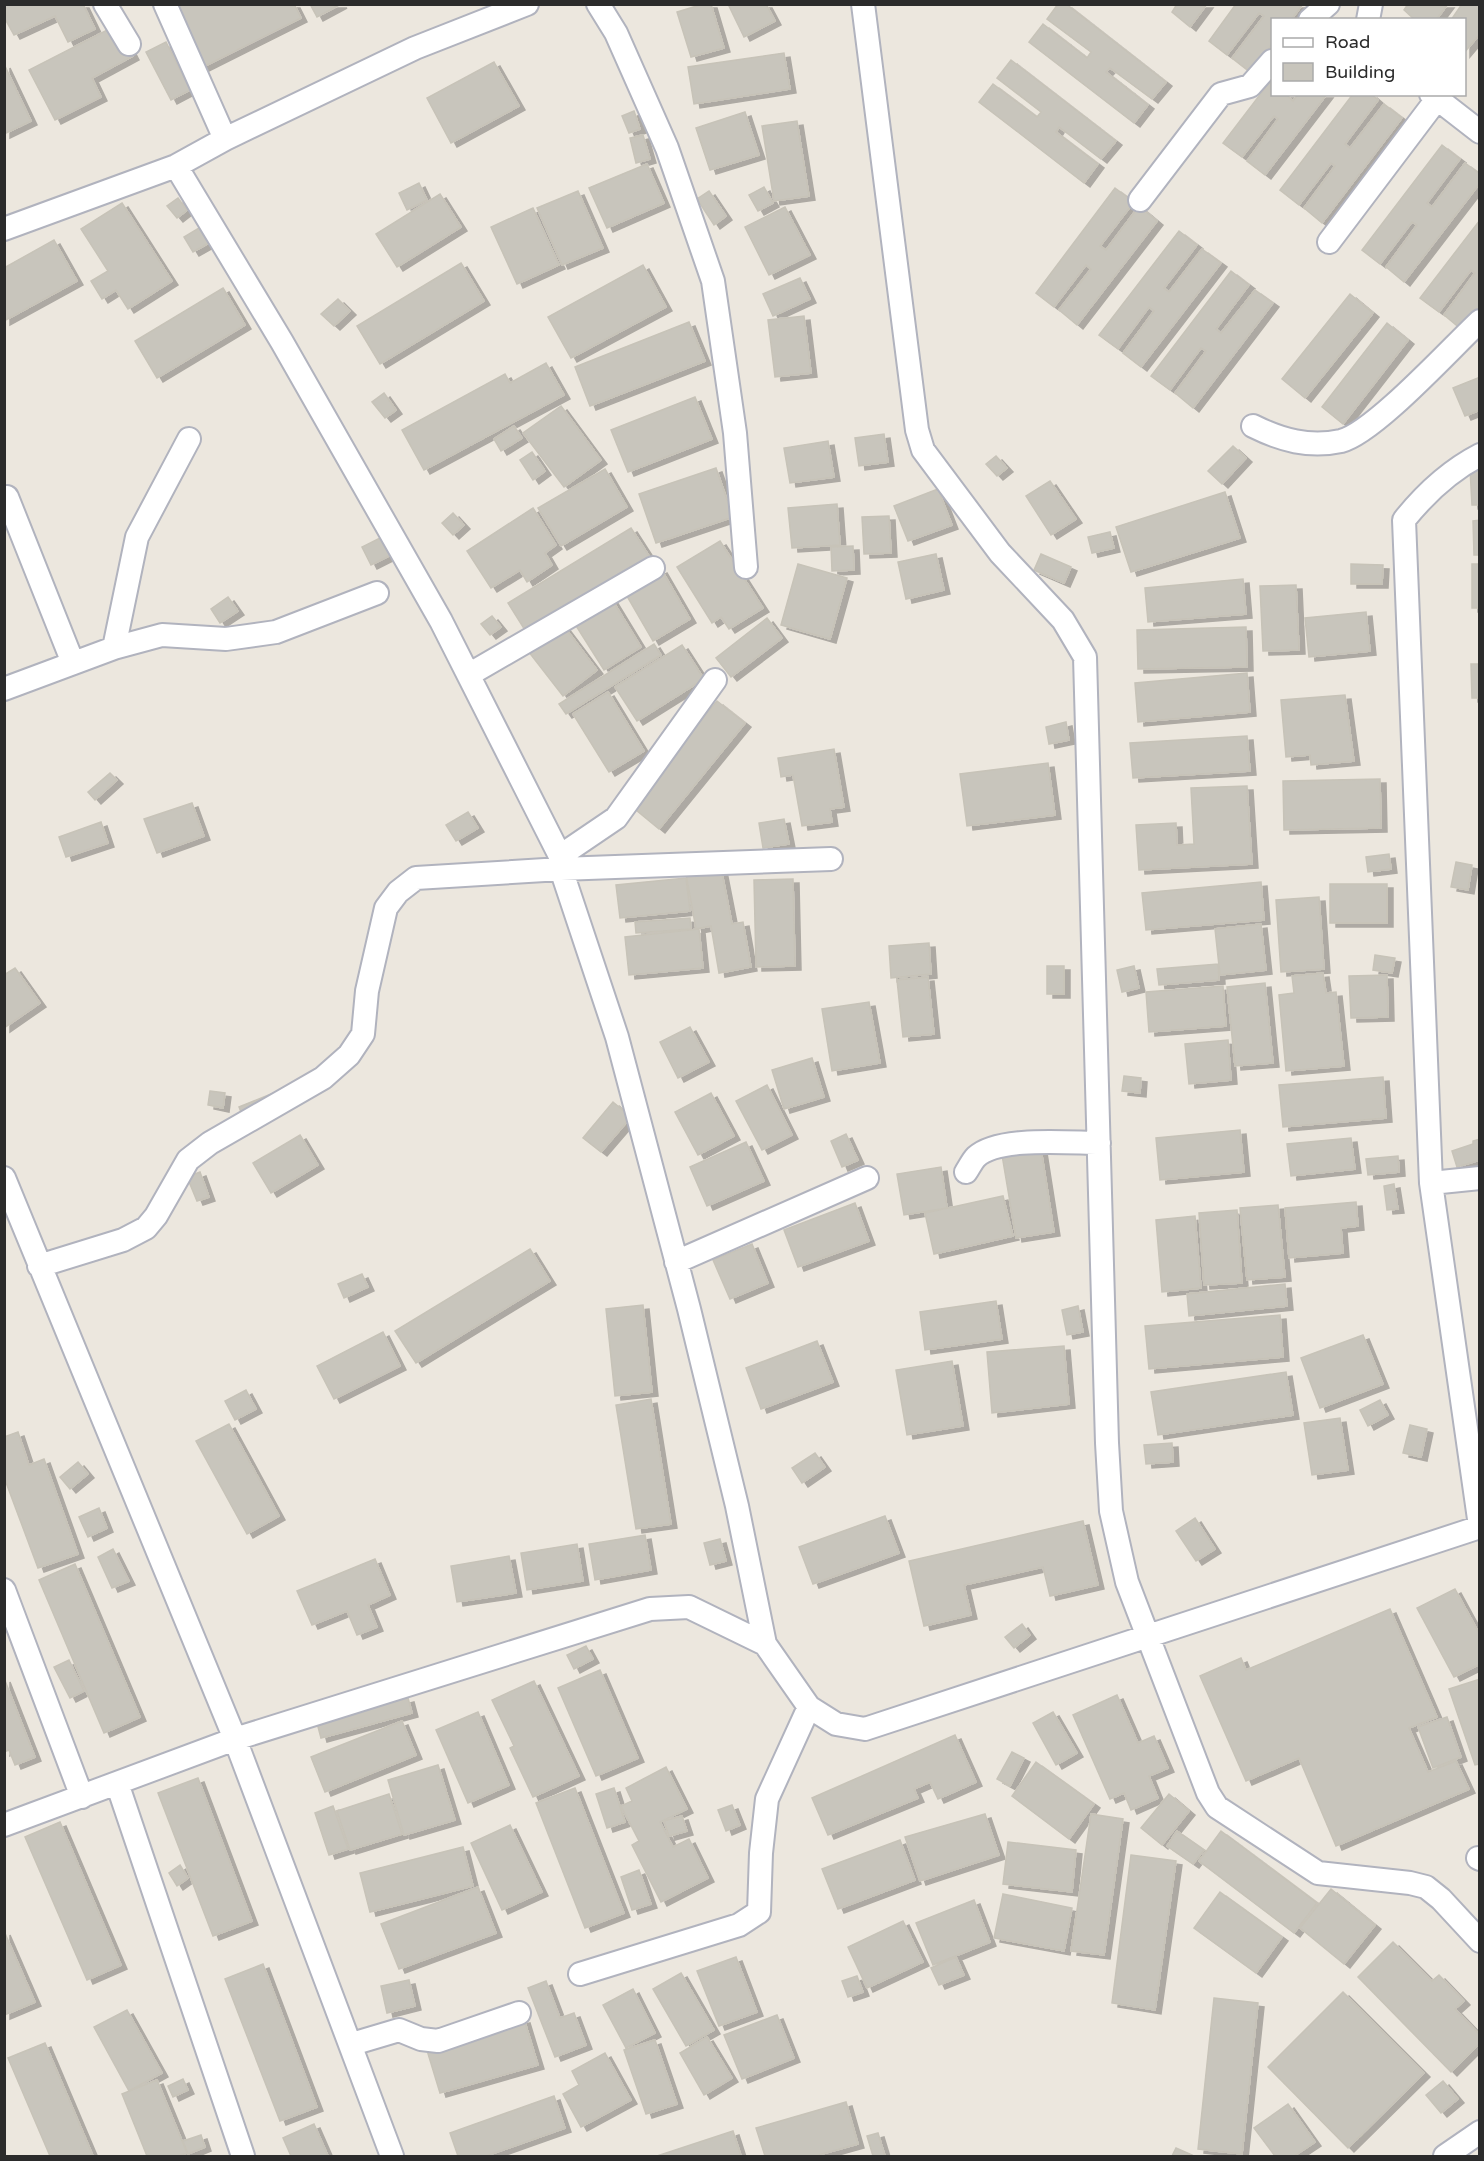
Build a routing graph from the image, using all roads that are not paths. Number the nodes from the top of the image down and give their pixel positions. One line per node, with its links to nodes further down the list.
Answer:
1 (105, 4): 8 (street)
2 (165, 4): 12 (street)
3 (527, 4): 12 (street)
4 (598, 4): 23 (street)
5 (863, 4): 32 (street)
6 (1328, 4): 7 (street)
7 (1312, 18)
8 (129, 44)
9 (1271, 62): 14 (street)
10 (1434, 97): 11 (street); 16 (street)
11 (1479, 132)
12 (225, 139): 13 (street)
13 (176, 166): 15 (street); 27 (street)
14 (1140, 200)
15 (4, 229)
16 (1329, 242)
17 (1479, 321): 18 (street)
18 (1253, 426)
19 (189, 439): 25 (street)
20 (1479, 455): 37 (street)
21 (7, 498): 26 (street)
22 (653, 567): 27 (street)
23 (746, 567)
24 (377, 592): 25 (street)
25 (114, 648): 26 (street)
26 (73, 663): 29 (street)
27 (470, 674): 31 (street)
28 (714, 680): 31 (street)
29 (4, 689)
30 (831, 859): 31 (street)
31 (560, 862): 38 (street); 39 (street)
32 (1099, 1143): 33 (street); 42 (street)
33 (966, 1172)
34 (4, 1178): 39 (street)
35 (1479, 1178): 37 (street)
36 (867, 1179): 38 (street)
37 (1431, 1183): 40 (street)
38 (676, 1262): 43 (street)
39 (39, 1266): 45 (street)
40 (1479, 1526): 42 (street)
41 (4, 1590): 47 (street)
42 (1147, 1636): 44 (street); 49 (street)
43 (765, 1644): 44 (street); 45 (street)
44 (809, 1707): 50 (street)
45 (235, 1739): 46 (street); 52 (street)
46 (117, 1783): 47 (street); 54 (street)
47 (81, 1797): 48 (street)
48 (4, 1825)
49 (1479, 1941)
50 (580, 1974)
51 (519, 2013): 52 (street)
52 (352, 2044): 55 (street)
53 (1479, 2132): 56 (street)
54 (243, 2157)
55 (392, 2157)
56 (1446, 2157)

